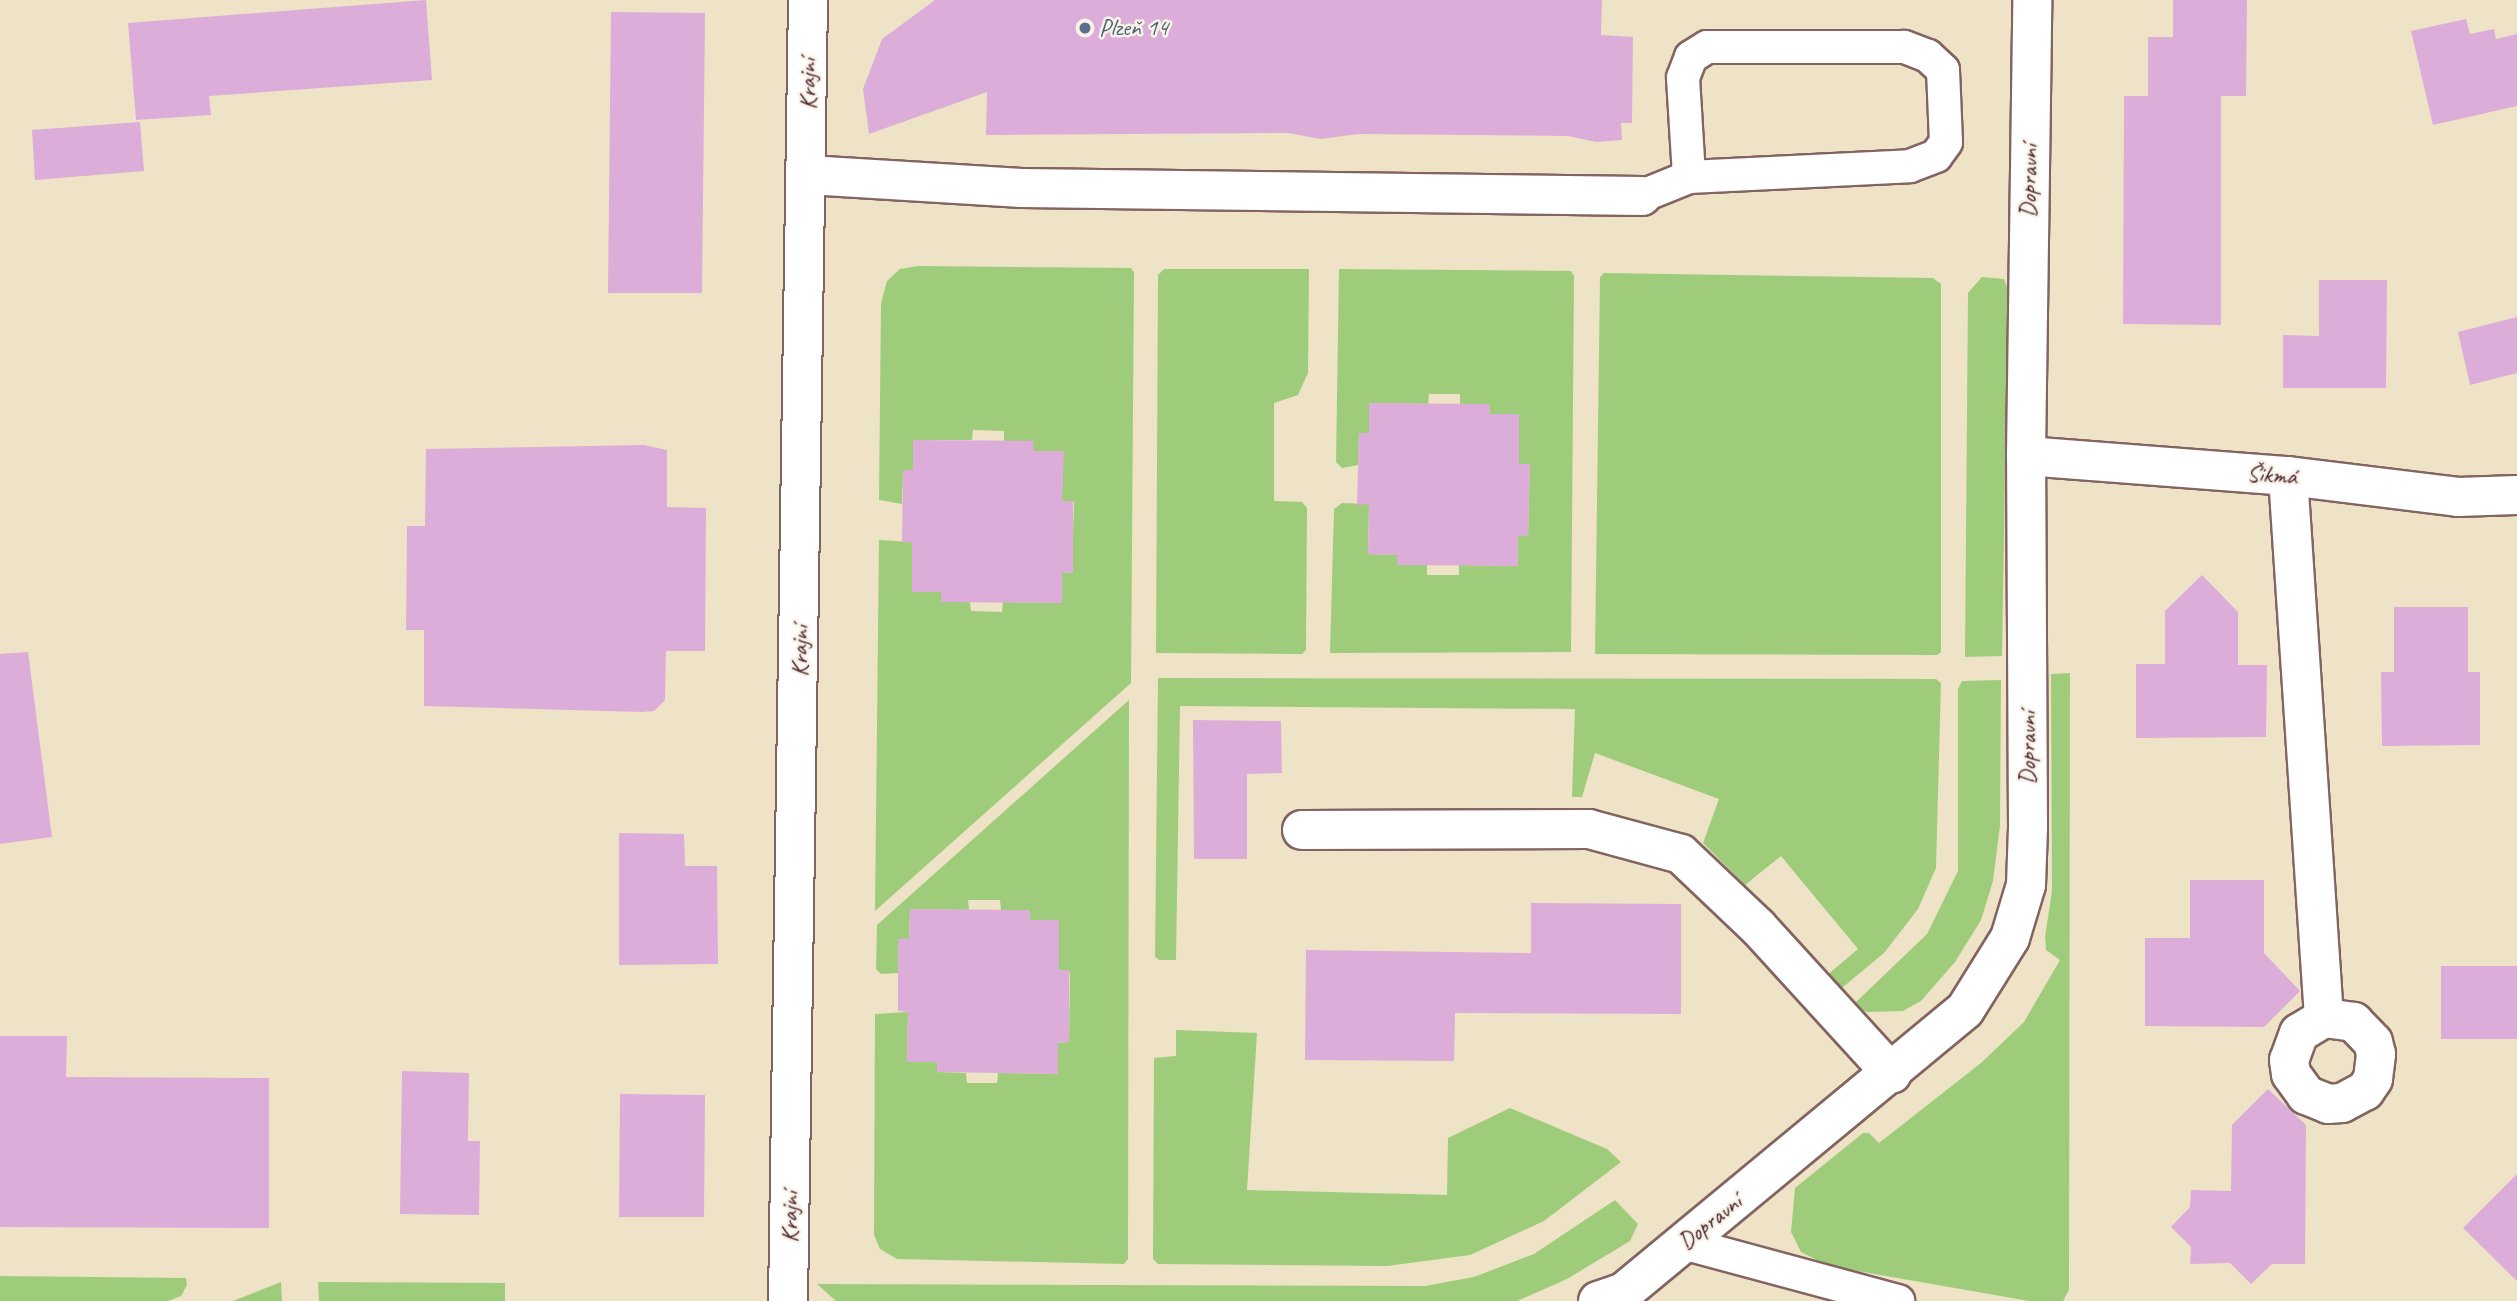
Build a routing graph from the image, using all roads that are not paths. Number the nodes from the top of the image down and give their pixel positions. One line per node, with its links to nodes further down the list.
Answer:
1 (808, 0): 3 (street, Krajní)
2 (2032, 0): 6 (street, Dopravní)
3 (808, 175): 5 (street); 13 (street, Krajní)
4 (1689, 177): 4 (lane); 5 (lane)
5 (1642, 197)
6 (2026, 456): 7 (street, Šikmá); 11 (street, Dopravní)
7 (2288, 476): 8 (street, Šikmá); 10 (street)
8 (2517, 495)
9 (1302, 830): 11 (street)
10 (2324, 1018)
11 (1892, 1074): 12 (street, Dopravní)
12 (1684, 1243): 14 (street, Dopravní); 15 (lane)
13 (788, 1301)
14 (1598, 1301)
15 (1898, 1301)

